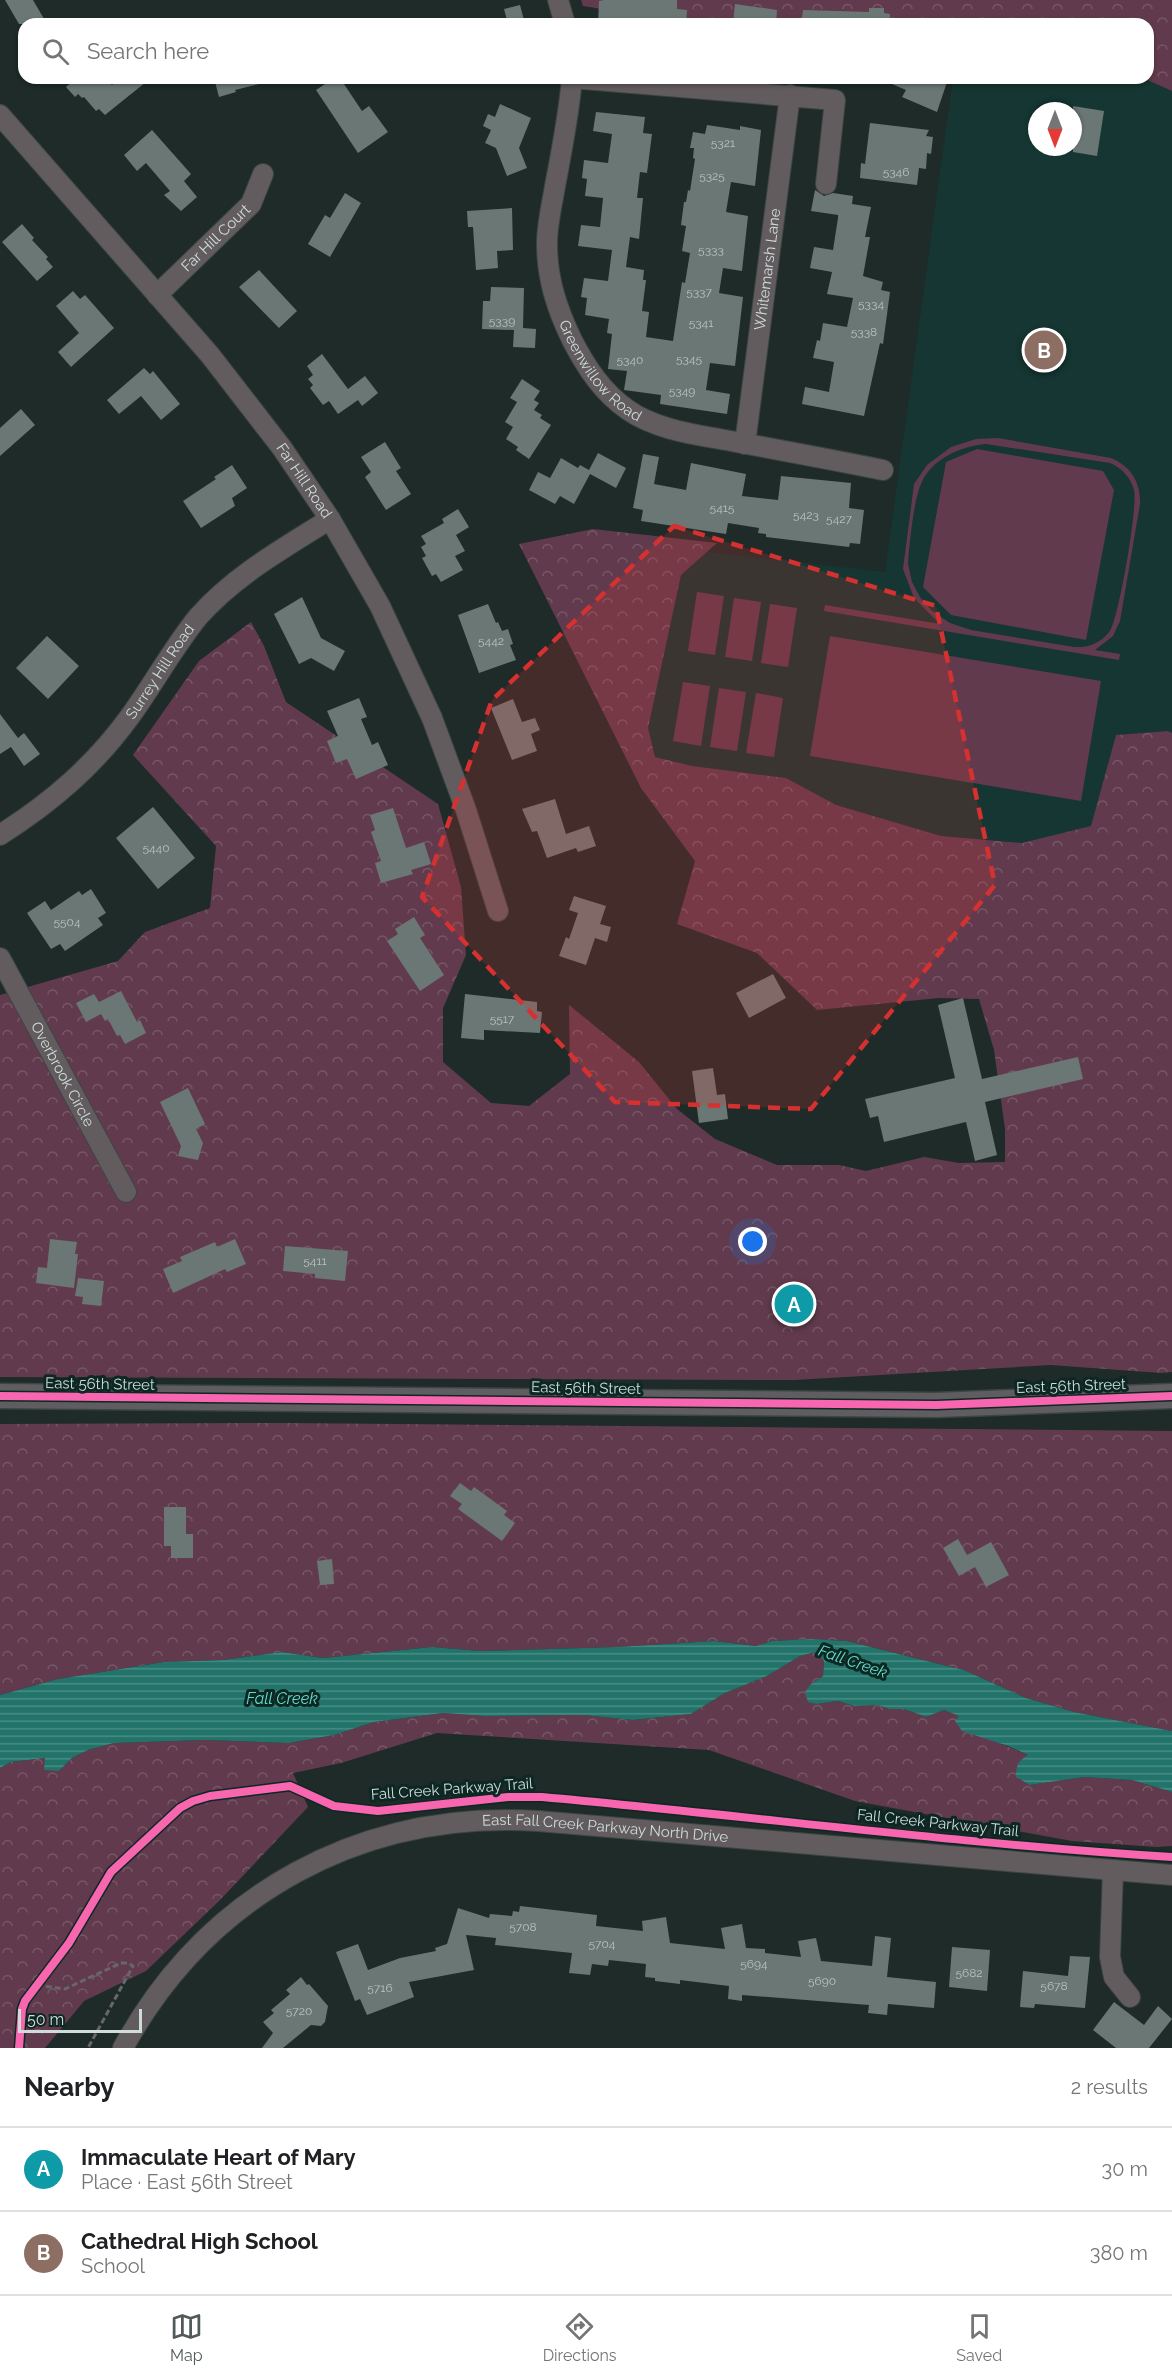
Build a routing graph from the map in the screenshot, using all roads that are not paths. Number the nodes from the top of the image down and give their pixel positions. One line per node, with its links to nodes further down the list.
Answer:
1 (558, 0): 2 (street)
2 (563, 18)
3 (571, 84): 10 (street, Greenwillow Road)
4 (649, 84): 5 (street)
5 (790, 95): 8 (street); 10 (street, Whitemarsh Lane)
6 (0, 115): 9 (street, Far Hill Road)
7 (263, 174): 9 (street, Far Hill Court)
8 (826, 184)
9 (157, 295): 12 (street, Far Hill Road)
10 (745, 444): 11 (street, Greenwillow Road)
11 (883, 470)
12 (330, 519): 13 (street, Surrey Hill Road); 14 (street, Far Hill Road)
13 (0, 835)
14 (498, 910)
15 (0, 958): 16 (street, Overbrook Circle)
16 (126, 1191)
17 (0, 1396): 18 (main road, East 56th Street)
18 (1172, 1396)
19 (1113, 1870): 20 (street, East Fall Creek Parkway North Drive); 21 (street); 22 (street, East Fall Creek Parkway North Drive)
20 (1172, 1875)
21 (1130, 1997)
22 (123, 2048)

